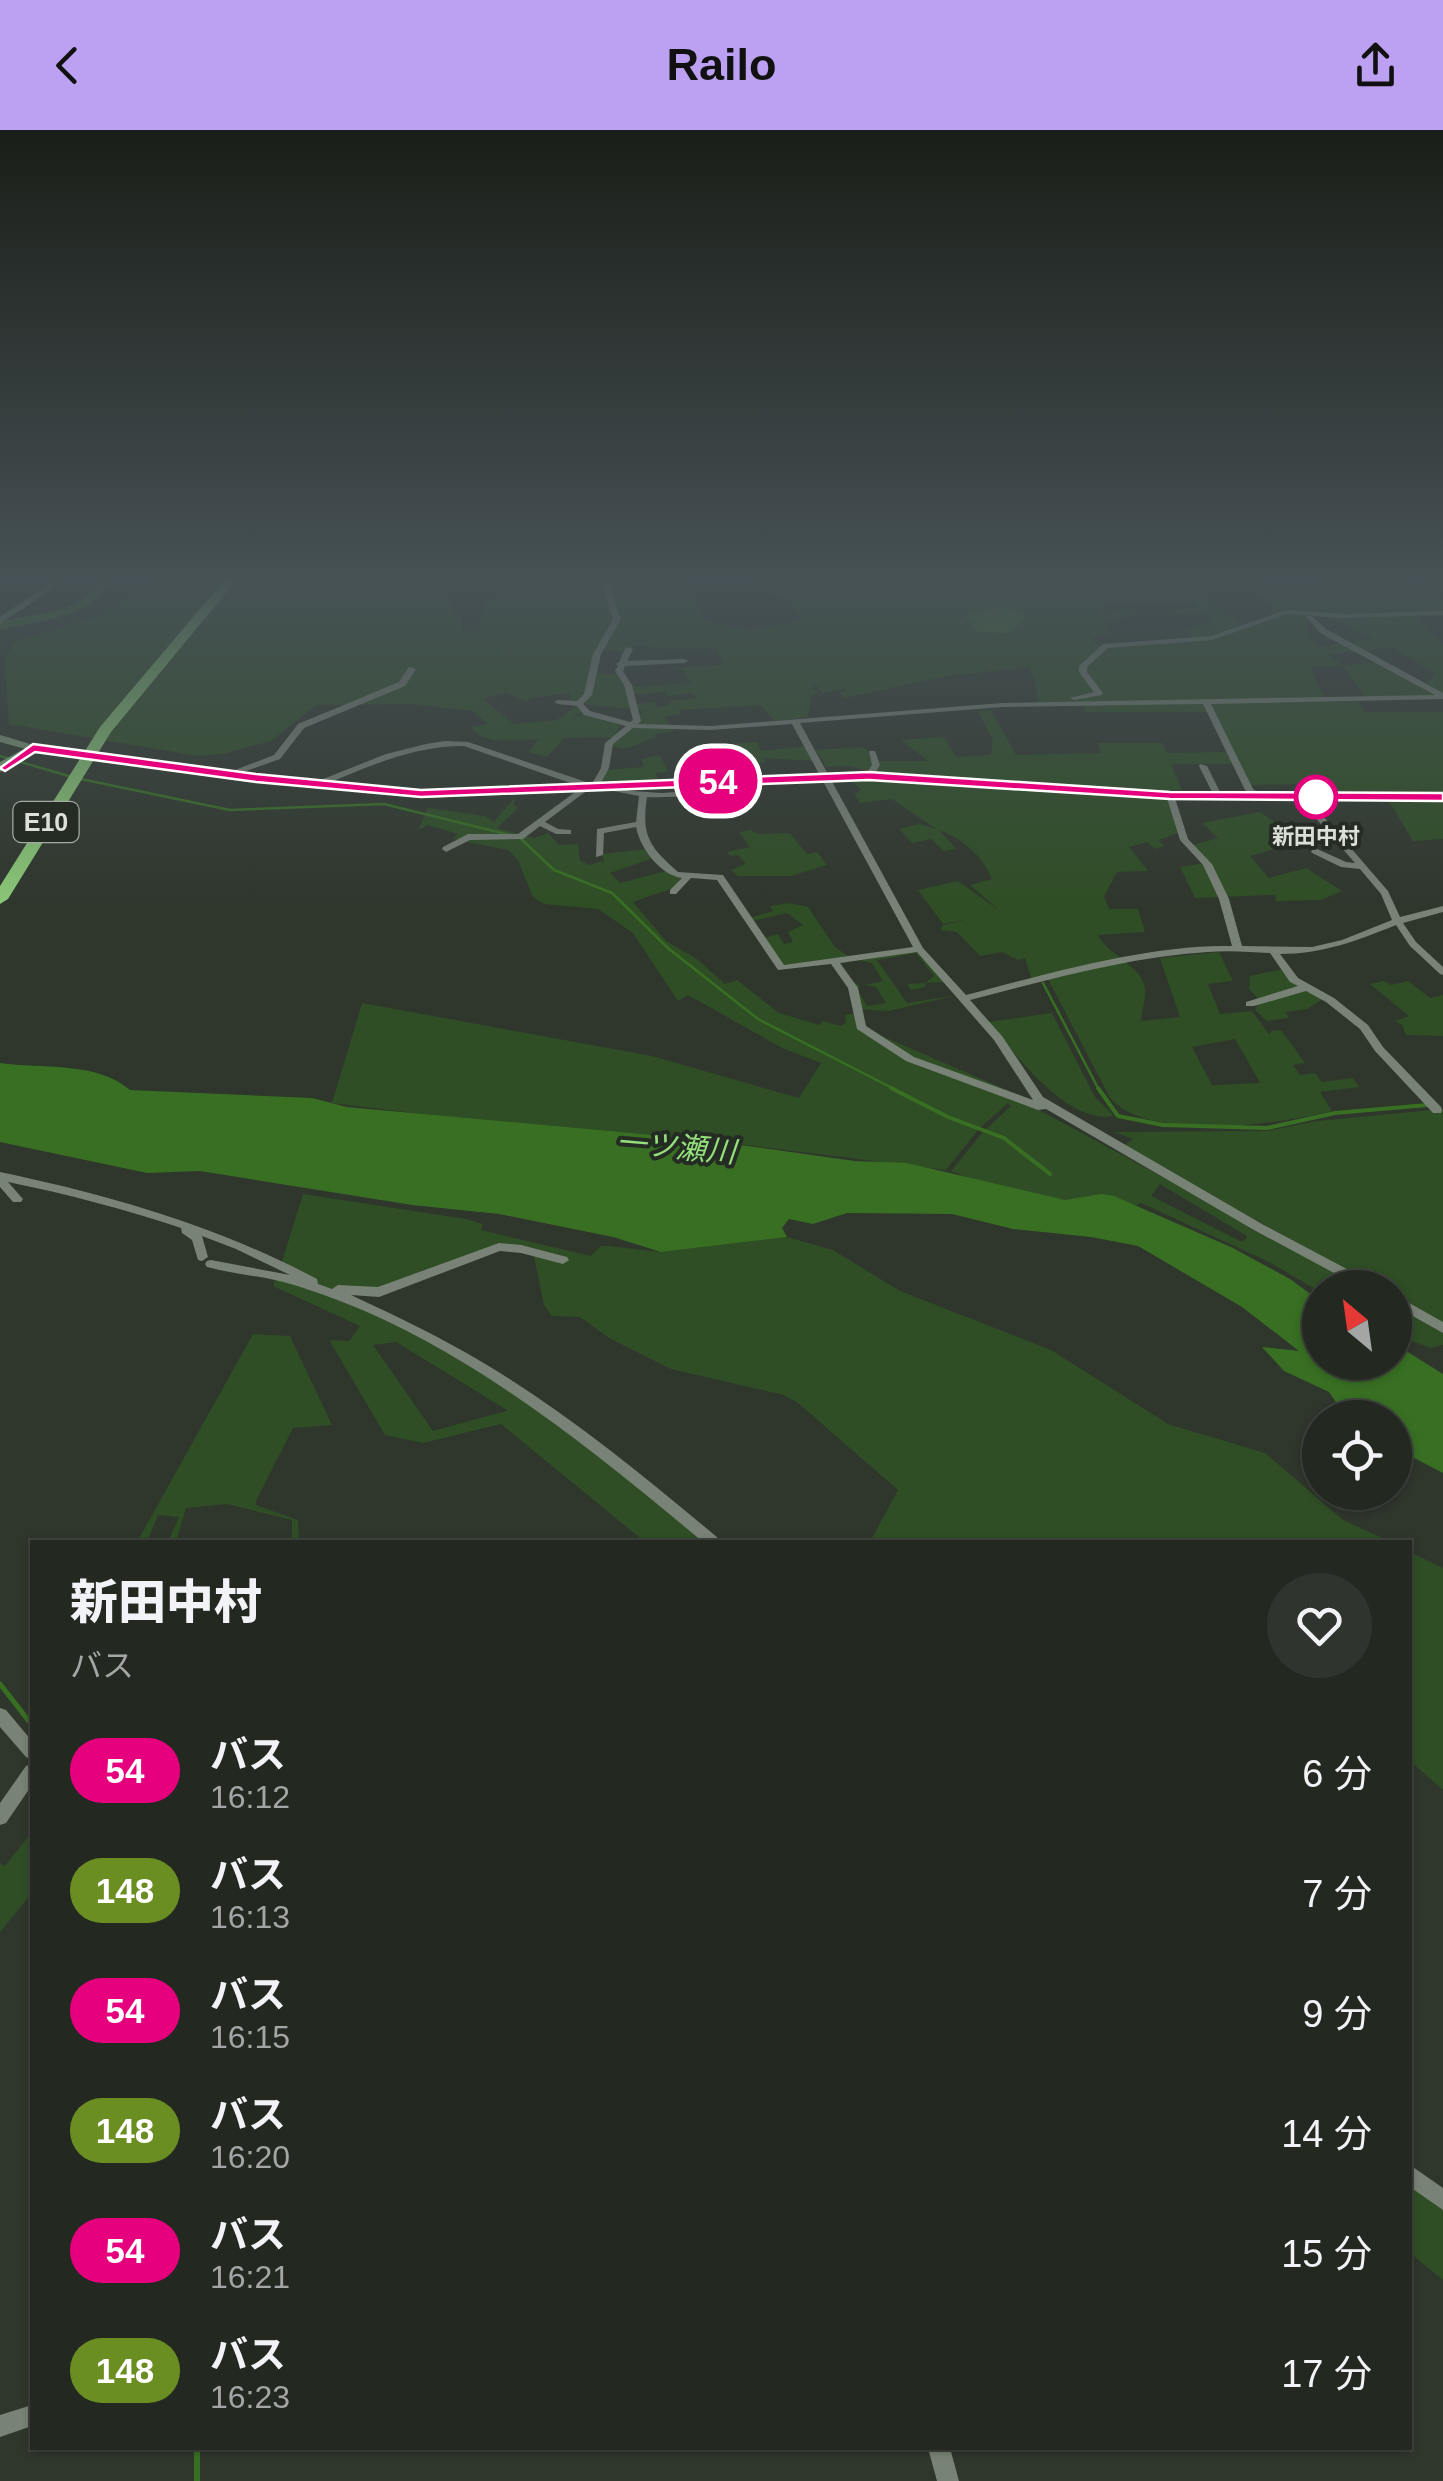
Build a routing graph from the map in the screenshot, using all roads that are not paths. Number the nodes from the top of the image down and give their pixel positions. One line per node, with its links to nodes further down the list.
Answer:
1 (141, 687): 41 (highway, E10)
2 (395, 687): 20 (street)
3 (590, 687): 8 (street)
4 (627, 687): 13 (street)
5 (1094, 687): 9 (street)
6 (1443, 696): 10 (street)
7 (558, 702): 8 (street)
8 (579, 704): 13 (street)
9 (1038, 704): 10 (street); 11 (street)
10 (1207, 704): 29 (street)
11 (874, 716): 12 (street); 14 (street)
12 (796, 722): 13 (street); 21 (street)
13 (634, 726): 25 (street)
14 (881, 726)
15 (0, 738): 16 (main road)
16 (33, 748): 19 (main road); 20 (main road)
17 (872, 753): 22 (street)
18 (1203, 766): 28 (street)
19 (0, 768)
20 (226, 774): 24 (main road)
21 (827, 776): 22 (main road); 23 (main road); 45 (street)
22 (869, 776): 27 (main road)
23 (724, 781): 25 (main road); 26 (street)
24 (316, 785): 25 (main road); 25 (street)
25 (594, 788): 26 (street); 32 (street)
26 (642, 796): 33 (street)
27 (1170, 796): 28 (main road); 44 (street)
28 (1218, 796): 29 (main road)
29 (1260, 797): 30 (main road)
30 (1302, 797): 31 (main road); 38 (street)
31 (1443, 797)
32 (540, 822): 34 (street); 35 (street)
33 (638, 824): 37 (street); 39 (street)
34 (568, 832)
35 (446, 849)
36 (1315, 851): 38 (street)
37 (599, 854)
38 (1362, 867): 43 (street)
39 (686, 878): 40 (street); 47 (street)
40 (674, 892)
41 (0, 899)
42 (1443, 908): 43 (street)
43 (1396, 919): 46 (street); 48 (street)
44 (1238, 948): 46 (street); 50 (street)
45 (919, 949): 47 (street); 50 (street)
46 (1272, 950): 49 (street)
47 (834, 961): 53 (street)
48 (1443, 972)
49 (1304, 988): 51 (street); 52 (street)
50 (964, 999): 53 (street)
51 (1250, 1004)
52 (1434, 1107)
53 (1058, 1114): 58 (street)
54 (0, 1178): 55 (street); 56 (street)
55 (17, 1199)
56 (180, 1225): 59 (street); 59 (street)
57 (563, 1260): 59 (street)
58 (1340, 1270)
59 (325, 1288): 62 (street)
60 (1412, 1310): 61 (street)
61 (1443, 1328)
62 (710, 1540)
63 (0, 1716): 64 (street)
64 (30, 1750)
65 (30, 1775): 66 (street)
66 (0, 1817)
67 (1412, 2177): 68 (street)
68 (1443, 2200)
69 (30, 2417): 70 (street)
70 (0, 2426)
71 (940, 2450): 72 (street)
72 (948, 2481)

